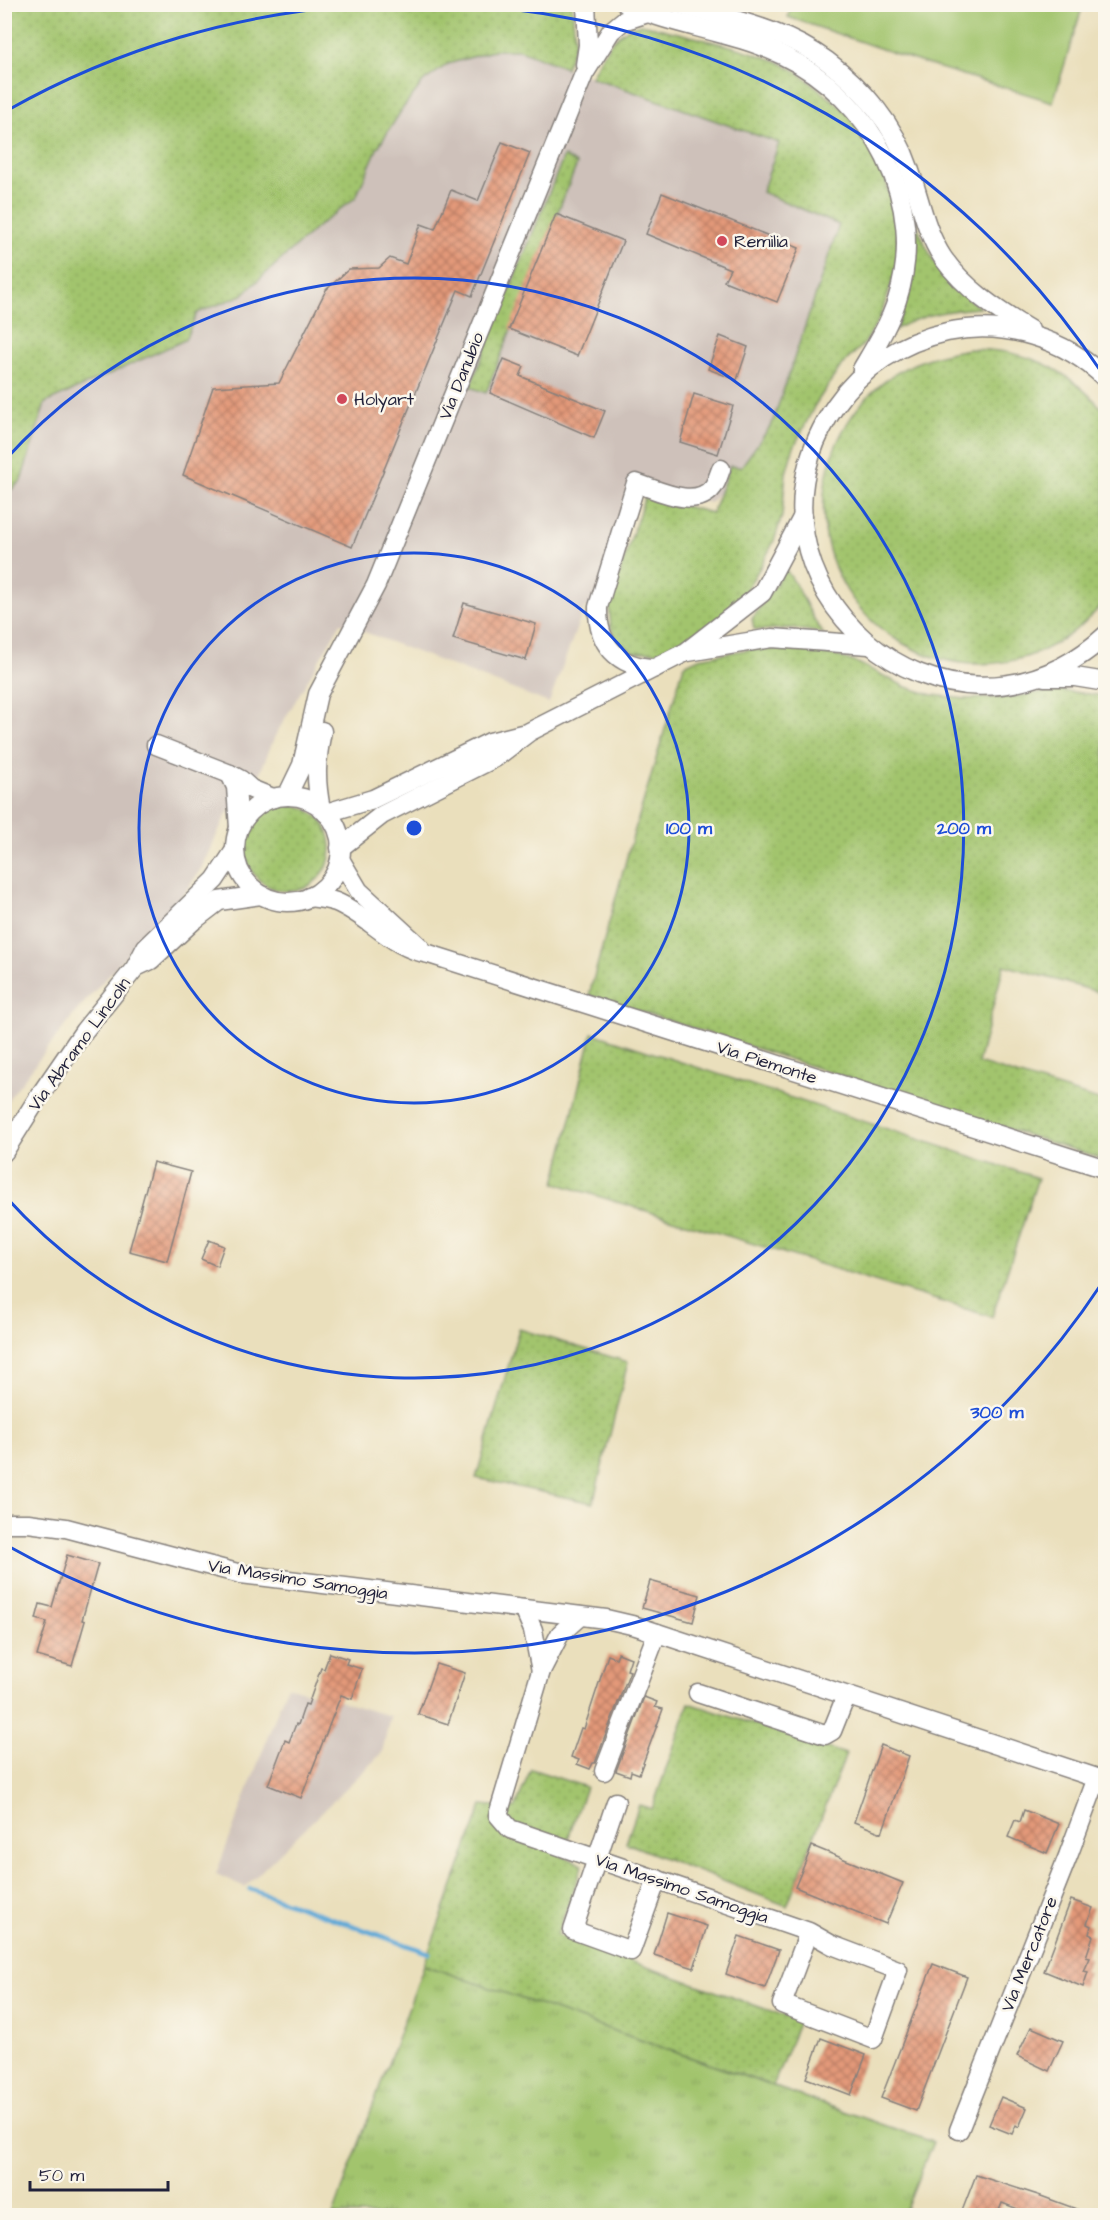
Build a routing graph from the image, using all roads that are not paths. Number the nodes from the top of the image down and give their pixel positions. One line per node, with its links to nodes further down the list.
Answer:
1 (586, 4): 5 (street, Via Danubio)
2 (626, 4): 4 (street)
3 (679, 4): 6 (street)
4 (648, 13): 5 (street, Via Danubio); 8 (street)
5 (584, 74): 15 (street, Via Danubio)
6 (1047, 341): 7 (street); 8 (street)
7 (1106, 379)
8 (855, 381): 10 (street)
9 (721, 469): 14 (street)
10 (803, 516): 12 (street); 13 (street)
11 (1106, 635): 16 (street)
12 (868, 645): 13 (street); 16 (street)
13 (686, 652): 14 (street)
14 (655, 668): 18 (street)
15 (329, 673): 21 (street, Via Danubio); 22 (street, Via Danubio)
16 (1037, 677): 17 (street)
17 (1106, 682)
18 (529, 732): 22 (street); 25 (street)
19 (156, 745): 20 (street)
20 (230, 774): 21 (street); 23 (street)
21 (280, 797): 22 (street); 23 (street)
22 (323, 811): 25 (street)
23 (239, 828): 24 (street)
24 (235, 850): 26 (street); 29 (street, Via Abramo Lincoln)
25 (340, 854): 27 (street); 28 (street, Via Piemonte)
26 (261, 895): 27 (street); 29 (street, Via Abramo Lincoln)
27 (309, 897): 28 (street, Via Piemonte)
28 (429, 954): 31 (street, Via Piemonte)
29 (135, 968): 30 (street, Via Abramo Lincoln)
30 (4, 1152)
31 (1106, 1169)
32 (4, 1524): 33 (street, Via Massimo Samoggia)
33 (524, 1609): 34 (street, Via Massimo Samoggia); 36 (street, Via Massimo Samoggia)
34 (580, 1616): 35 (street, Via Massimo Samoggia); 36 (street, Via Massimo Samoggia)
35 (657, 1633): 38 (street, Via Massimo Samoggia); 39 (street)
36 (541, 1671): 42 (street, Via Massimo Samoggia)
37 (698, 1693): 38 (street)
38 (846, 1695): 40 (street, Via Massimo Samoggia)
39 (604, 1771)
40 (1101, 1779): 45 (street, Via Mercatore)
41 (616, 1802): 42 (street)
42 (596, 1858): 43 (street, Via Massimo Samoggia); 43 (street)
43 (657, 1880): 44 (street, Via Massimo Samoggia)
44 (809, 1932): 44 (street, Via Massimo Samoggia)
45 (959, 2130)

